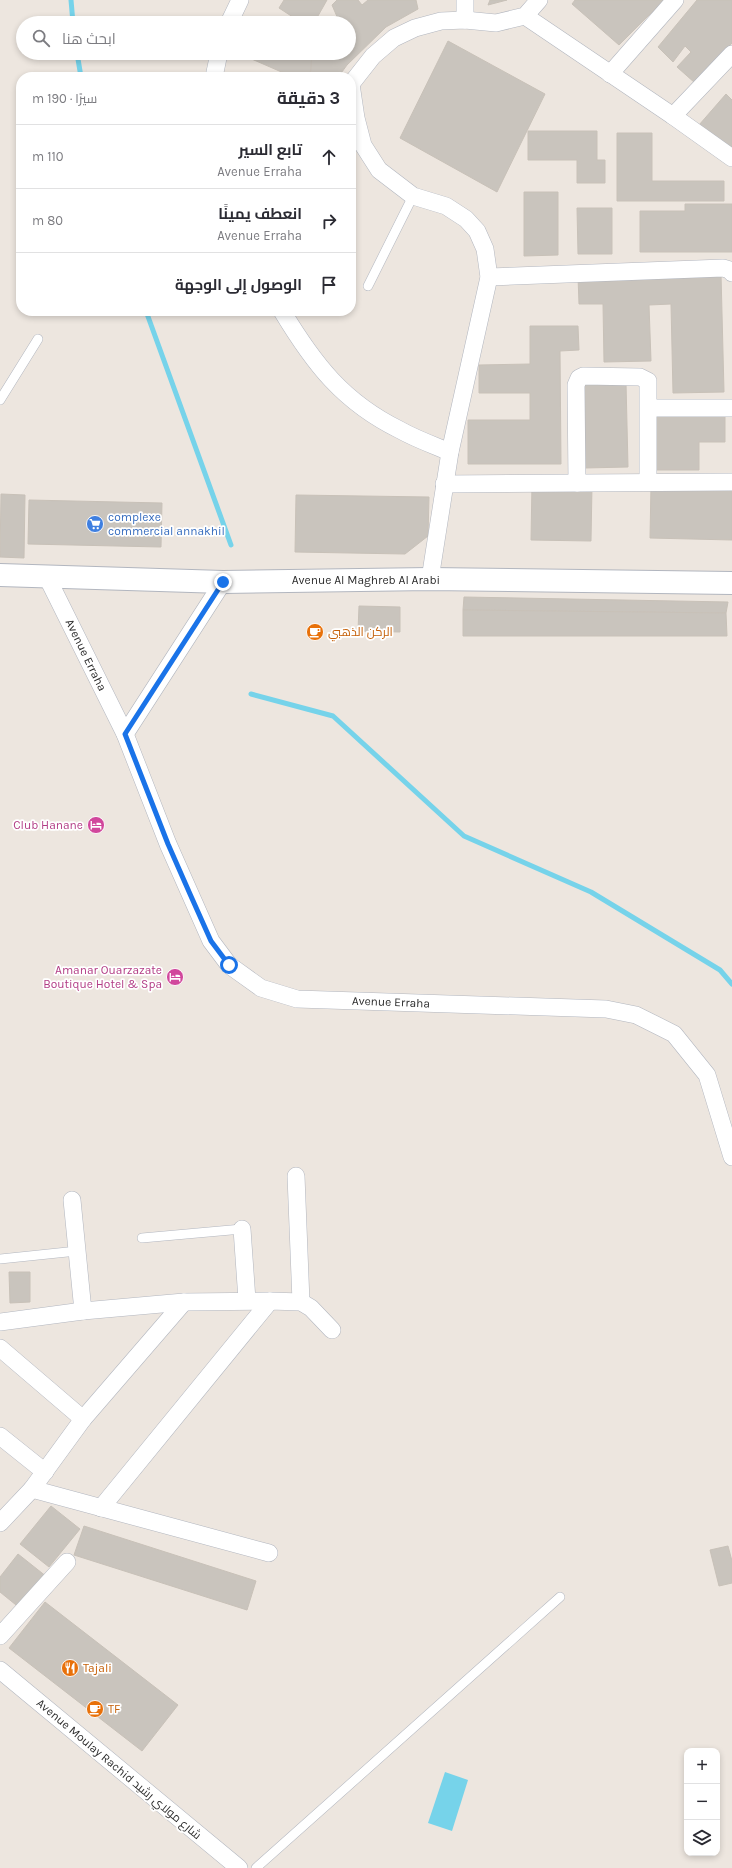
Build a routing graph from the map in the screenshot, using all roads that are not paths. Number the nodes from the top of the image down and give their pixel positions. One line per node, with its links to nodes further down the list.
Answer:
1 (240, 0): 5 (street)
2 (465, 0): 7 (street)
3 (539, 0): 6 (street)
4 (675, 0): 11 (street)
5 (232, 16)
6 (524, 16): 7 (street); 11 (street)
7 (465, 20): 12 (street)
8 (732, 54): 13 (street)
9 (218, 60): 10 (street)
10 (215, 72)
11 (610, 74): 13 (street)
12 (356, 78)
13 (673, 116): 15 (street)
14 (356, 118): 16 (street)
15 (732, 158)
16 (413, 196): 18 (street); 19 (lane)
17 (732, 273): 18 (street)
18 (489, 277): 25 (street)
19 (368, 286)
20 (285, 316): 25 (street)
21 (38, 339): 22 (lane)
22 (0, 400)
23 (649, 408): 24 (street); 26 (street); 28 (street)
24 (732, 408)
25 (450, 452): 29 (street)
26 (648, 482): 27 (street); 28 (street)
27 (732, 482)
28 (577, 483): 29 (street)
29 (444, 484): 32 (street)
30 (0, 575): 31 (main road, Avenue Al Maghreb Al Arabi)
31 (47, 577): 33 (main road, Avenue Al Maghreb Al Arabi); 35 (street, Avenue Erraha)
32 (430, 579): 33 (main road, Avenue Al Maghreb Al Arabi); 34 (main road, Avenue Al Maghreb Al Arabi)
33 (223, 582): 35 (street)
34 (732, 584)
35 (125, 734): 36 (street, Avenue Erraha)
36 (732, 1157)
37 (296, 1176): 46 (street)
38 (72, 1200): 41 (street)
39 (242, 1230): 40 (lane); 43 (street)
40 (142, 1238)
41 (77, 1251): 42 (lane); 47 (street)
42 (0, 1259)
43 (247, 1300): 44 (street); 45 (street)
44 (270, 1301): 46 (street); 55 (street)
45 (184, 1302): 47 (street); 51 (street)
46 (301, 1302): 49 (street)
47 (83, 1311): 48 (street)
48 (0, 1322)
49 (332, 1330)
50 (0, 1348): 51 (street)
51 (83, 1419): 53 (street)
52 (2, 1441): 53 (street)
53 (45, 1472): 54 (street)
54 (32, 1489): 55 (street); 56 (street)
55 (102, 1508): 57 (street)
56 (0, 1523)
57 (269, 1553)
58 (67, 1562): 60 (street)
59 (560, 1597): 63 (lane)
60 (0, 1636)
61 (0, 1670): 62 (street, Avenue Moulay Rachid شارع مولاي رشيد)
62 (239, 1868)
63 (256, 1868)

